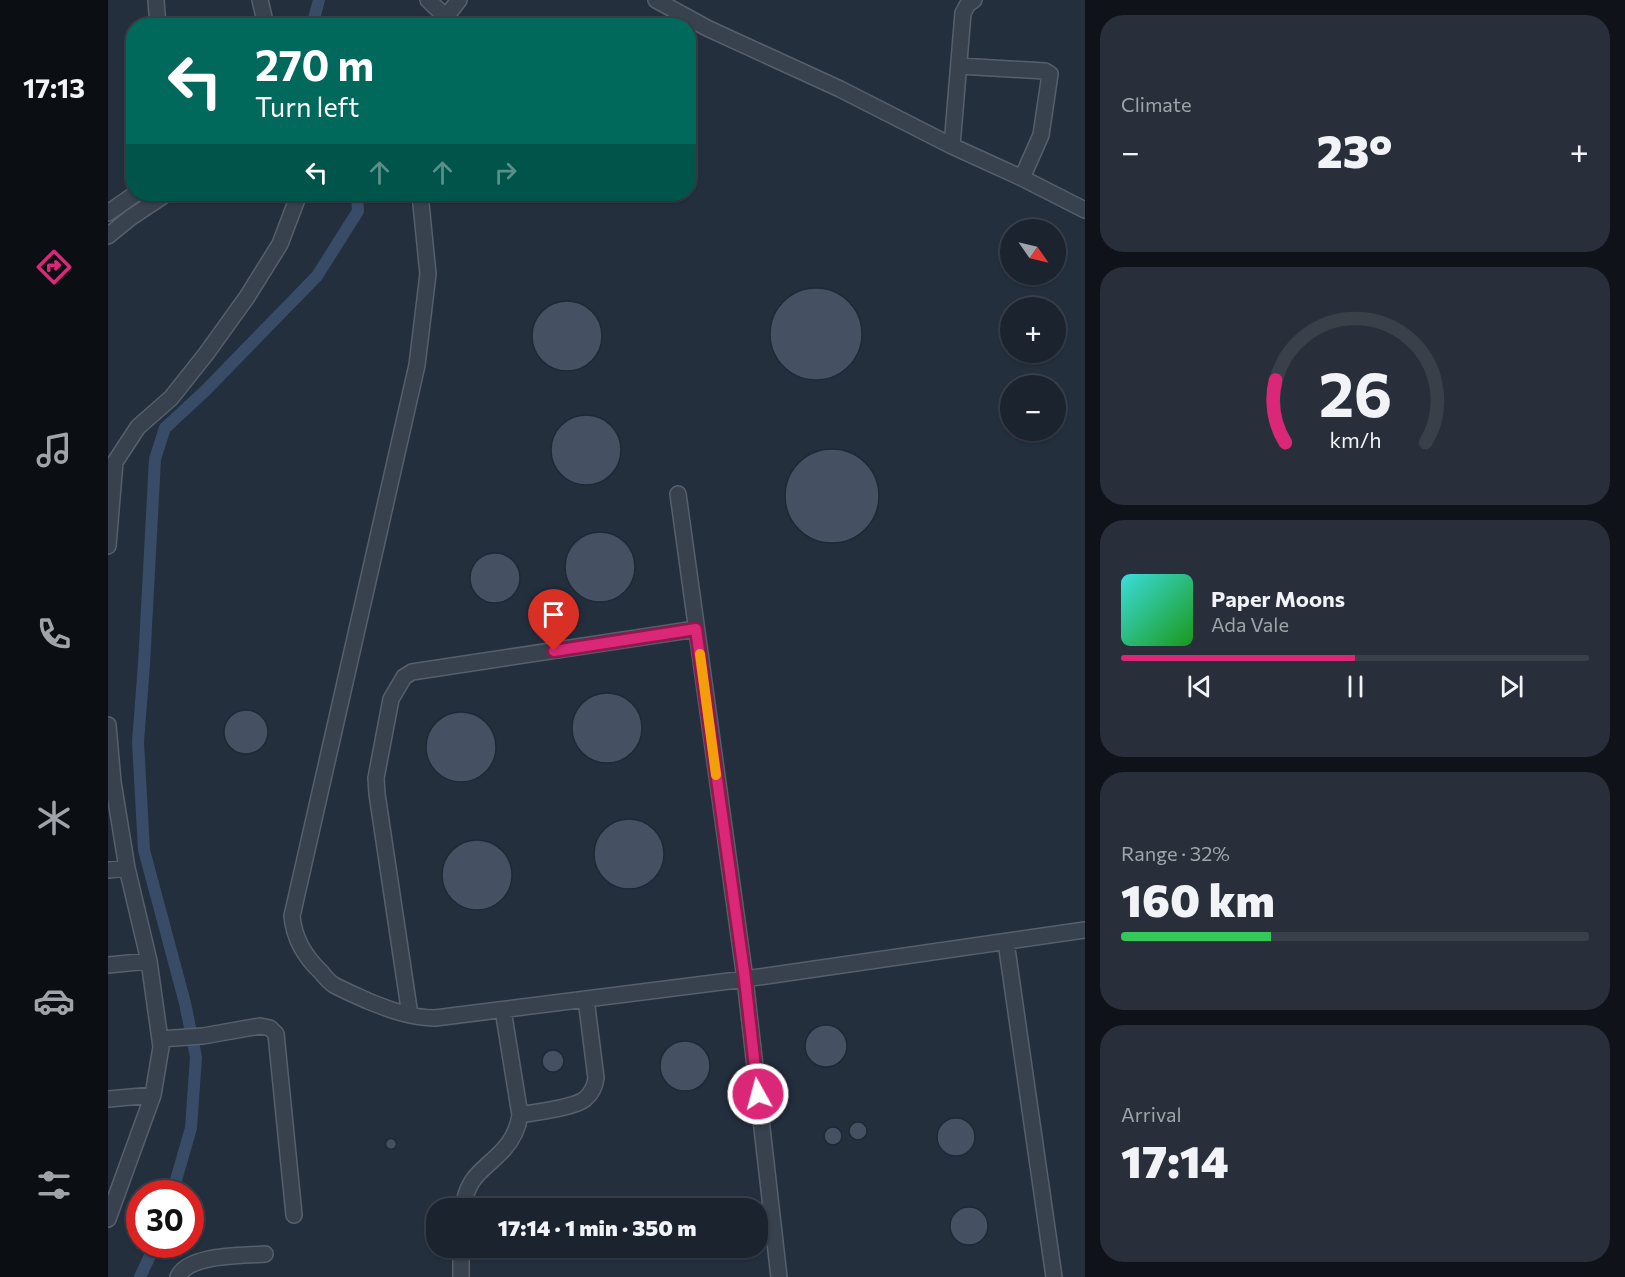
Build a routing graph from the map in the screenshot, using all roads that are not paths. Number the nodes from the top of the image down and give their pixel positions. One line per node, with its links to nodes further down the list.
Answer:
1 (156, 0): 8 (street)
2 (260, 0): 7 (street)
3 (428, 0): 9 (street)
4 (459, 0): 10 (street)
5 (656, 0): 11 (street)
6 (974, 0): 13 (street)
7 (264, 17)
8 (157, 18)
9 (440, 18)
10 (444, 18)
11 (689, 18)
12 (696, 22): 14 (street)
13 (958, 66): 14 (street); 15 (street)
14 (952, 146): 15 (street)
15 (1022, 178): 20 (street)
16 (156, 201): 21 (street)
17 (296, 201): 24 (street)
18 (421, 201): 36 (street)
19 (114, 208): 21 (street)
20 (1085, 210)
21 (130, 218): 22 (street)
22 (108, 236)
23 (678, 494): 25 (street)
24 (108, 546)
25 (696, 629): 33 (street); 36 (street)
26 (108, 725): 27 (street)
27 (127, 868): 28 (street); 31 (street)
28 (108, 870)
29 (1085, 930): 30 (street)
30 (1006, 942): 33 (street); 50 (street)
31 (149, 961): 32 (street); 37 (street)
32 (108, 965)
33 (745, 979): 34 (street); 49 (street)
34 (586, 999): 35 (street); 40 (street)
35 (503, 1010): 36 (street); 40 (street)
36 (410, 1015)
37 (163, 1039): 38 (street); 43 (street)
38 (153, 1095): 39 (street); 41 (street)
39 (108, 1099)
40 (520, 1115): 42 (street)
41 (116, 1175): 44 (street)
42 (464, 1198)
43 (294, 1215)
44 (108, 1219)
45 (265, 1254): 47 (street)
46 (461, 1258): 48 (street)
47 (178, 1277)
48 (461, 1277)
49 (779, 1277)
50 (1054, 1277)

